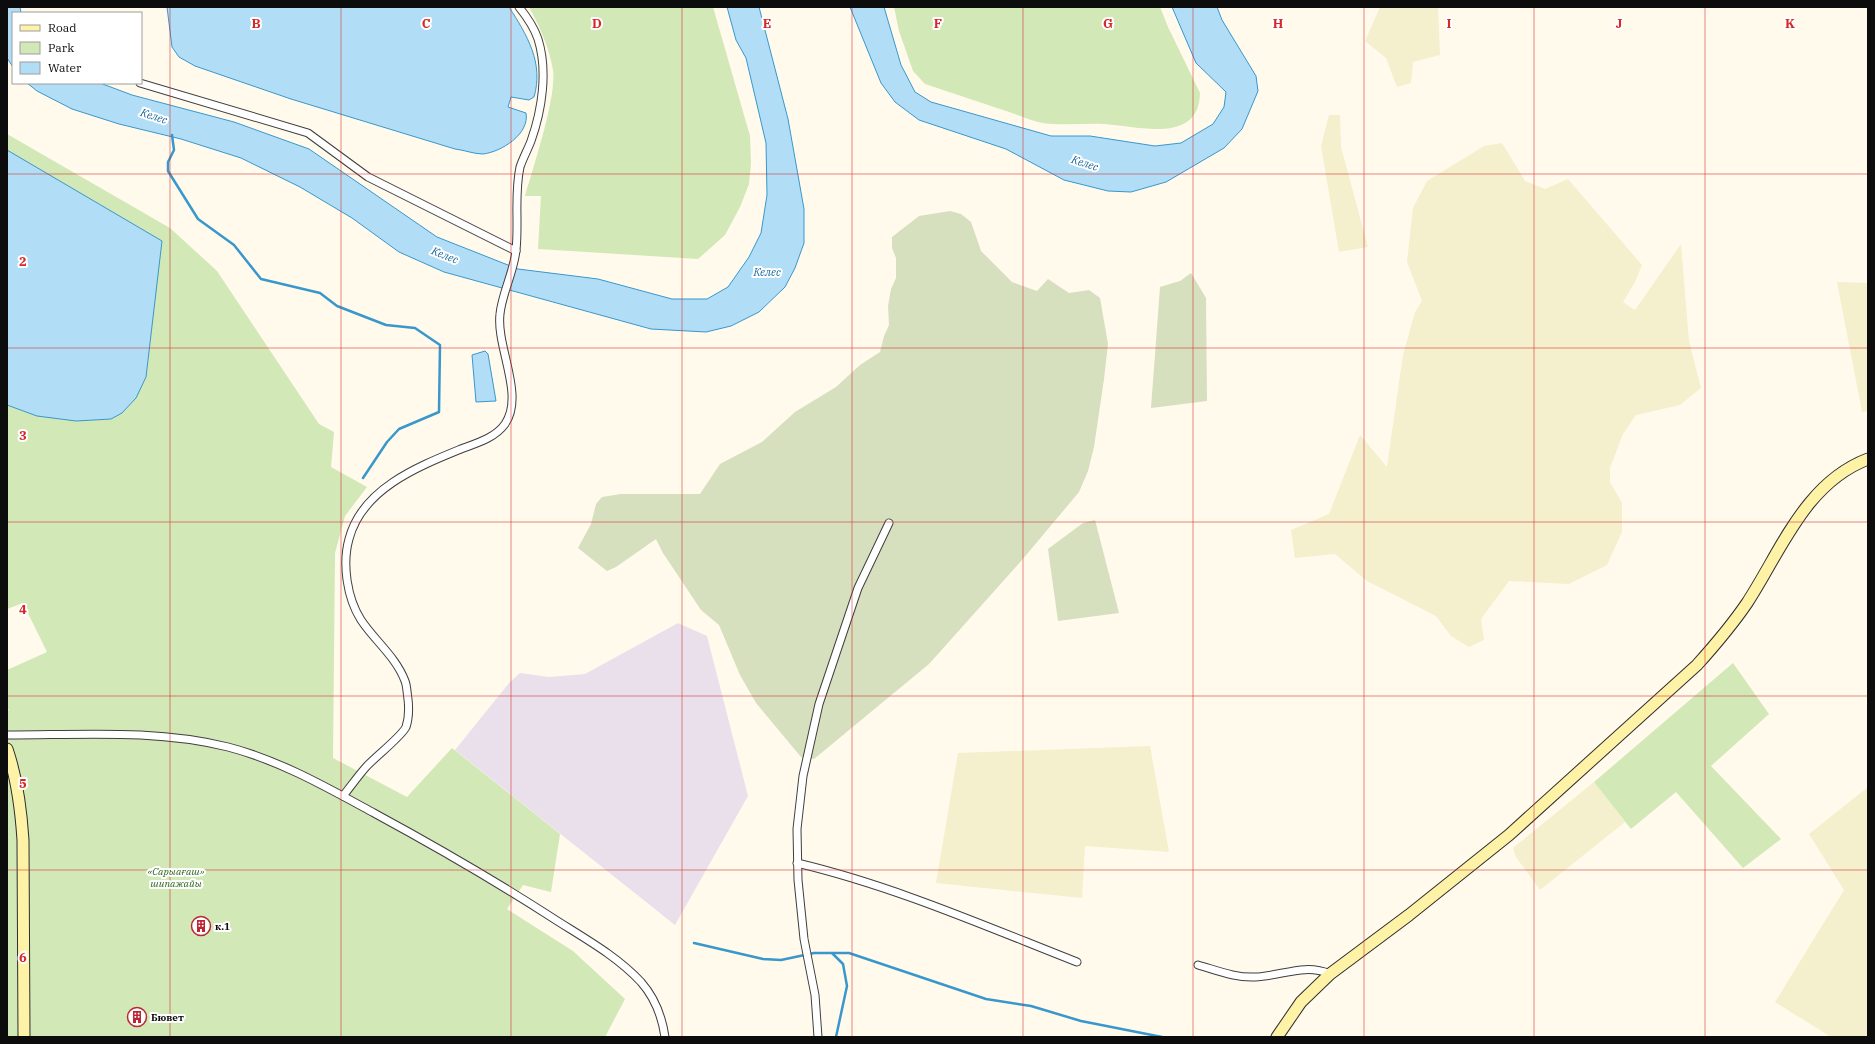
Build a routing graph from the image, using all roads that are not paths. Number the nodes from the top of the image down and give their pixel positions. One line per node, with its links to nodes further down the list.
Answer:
1 (520, 7): 3 (street)
2 (142, 84): 3 (street)
3 (516, 251): 8 (street)
4 (1868, 459): 12 (main road)
5 (889, 523): 9 (street)
6 (7, 735): 8 (street)
7 (7, 749): 13 (main road)
8 (343, 796): 14 (street)
9 (797, 863): 10 (street); 15 (street)
10 (1077, 962)
11 (1198, 965): 12 (street)
12 (1330, 974): 16 (main road)
13 (24, 1037)
14 (665, 1037)
15 (818, 1037)
16 (1277, 1037)

